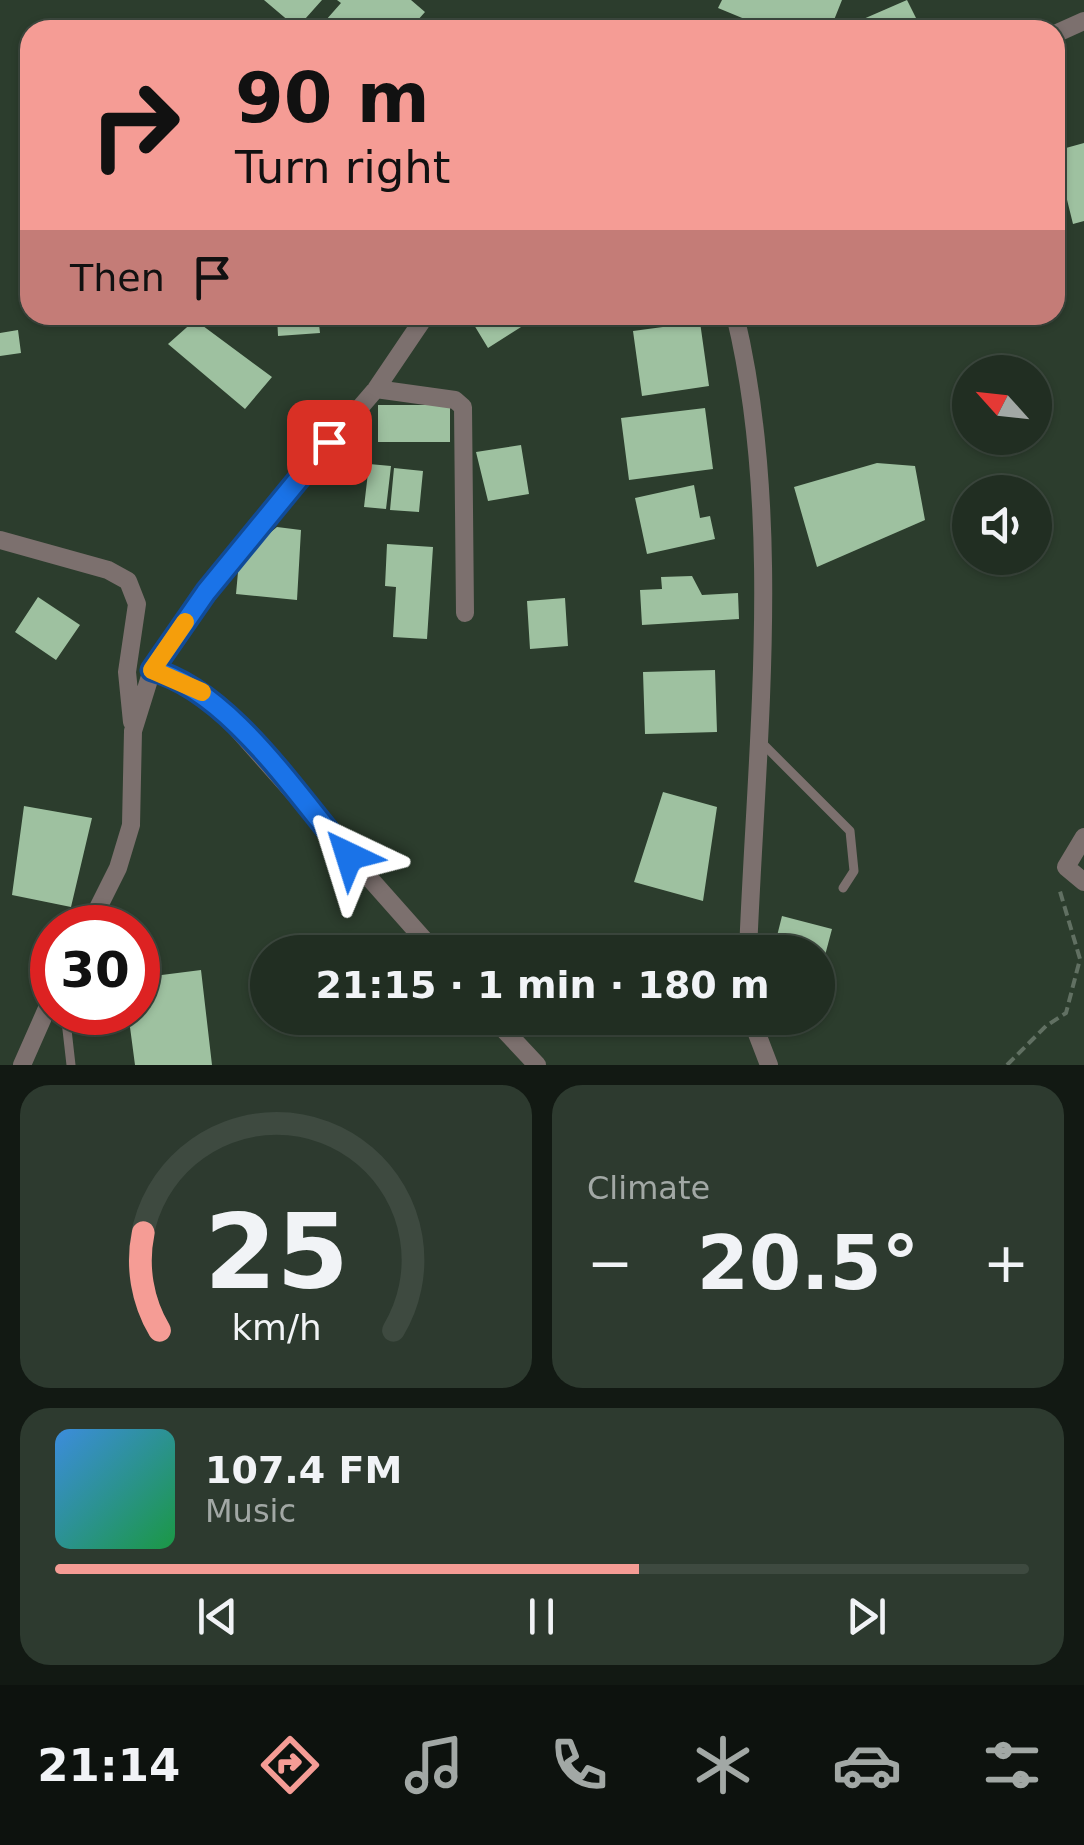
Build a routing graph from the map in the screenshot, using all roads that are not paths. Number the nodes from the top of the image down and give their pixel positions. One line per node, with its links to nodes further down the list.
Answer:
1 (419, 325): 3 (street)
2 (737, 325): 8 (street)
3 (376, 389): 5 (street); 6 (street)
4 (0, 540): 7 (street)
5 (465, 613)
6 (152, 670): 7 (street); 13 (street)
7 (133, 731): 12 (street)
8 (762, 742): 11 (lane); 14 (street)
9 (1084, 837): 10 (street)
10 (1084, 882)
11 (844, 888)
12 (100, 905)
13 (419, 935)
14 (749, 935)
15 (35, 1035): 19 (street)
16 (68, 1035): 20 (lane)
17 (509, 1035): 21 (street)
18 (757, 1035): 22 (street)
19 (22, 1065)
20 (72, 1065)
21 (537, 1065)
22 (769, 1065)

